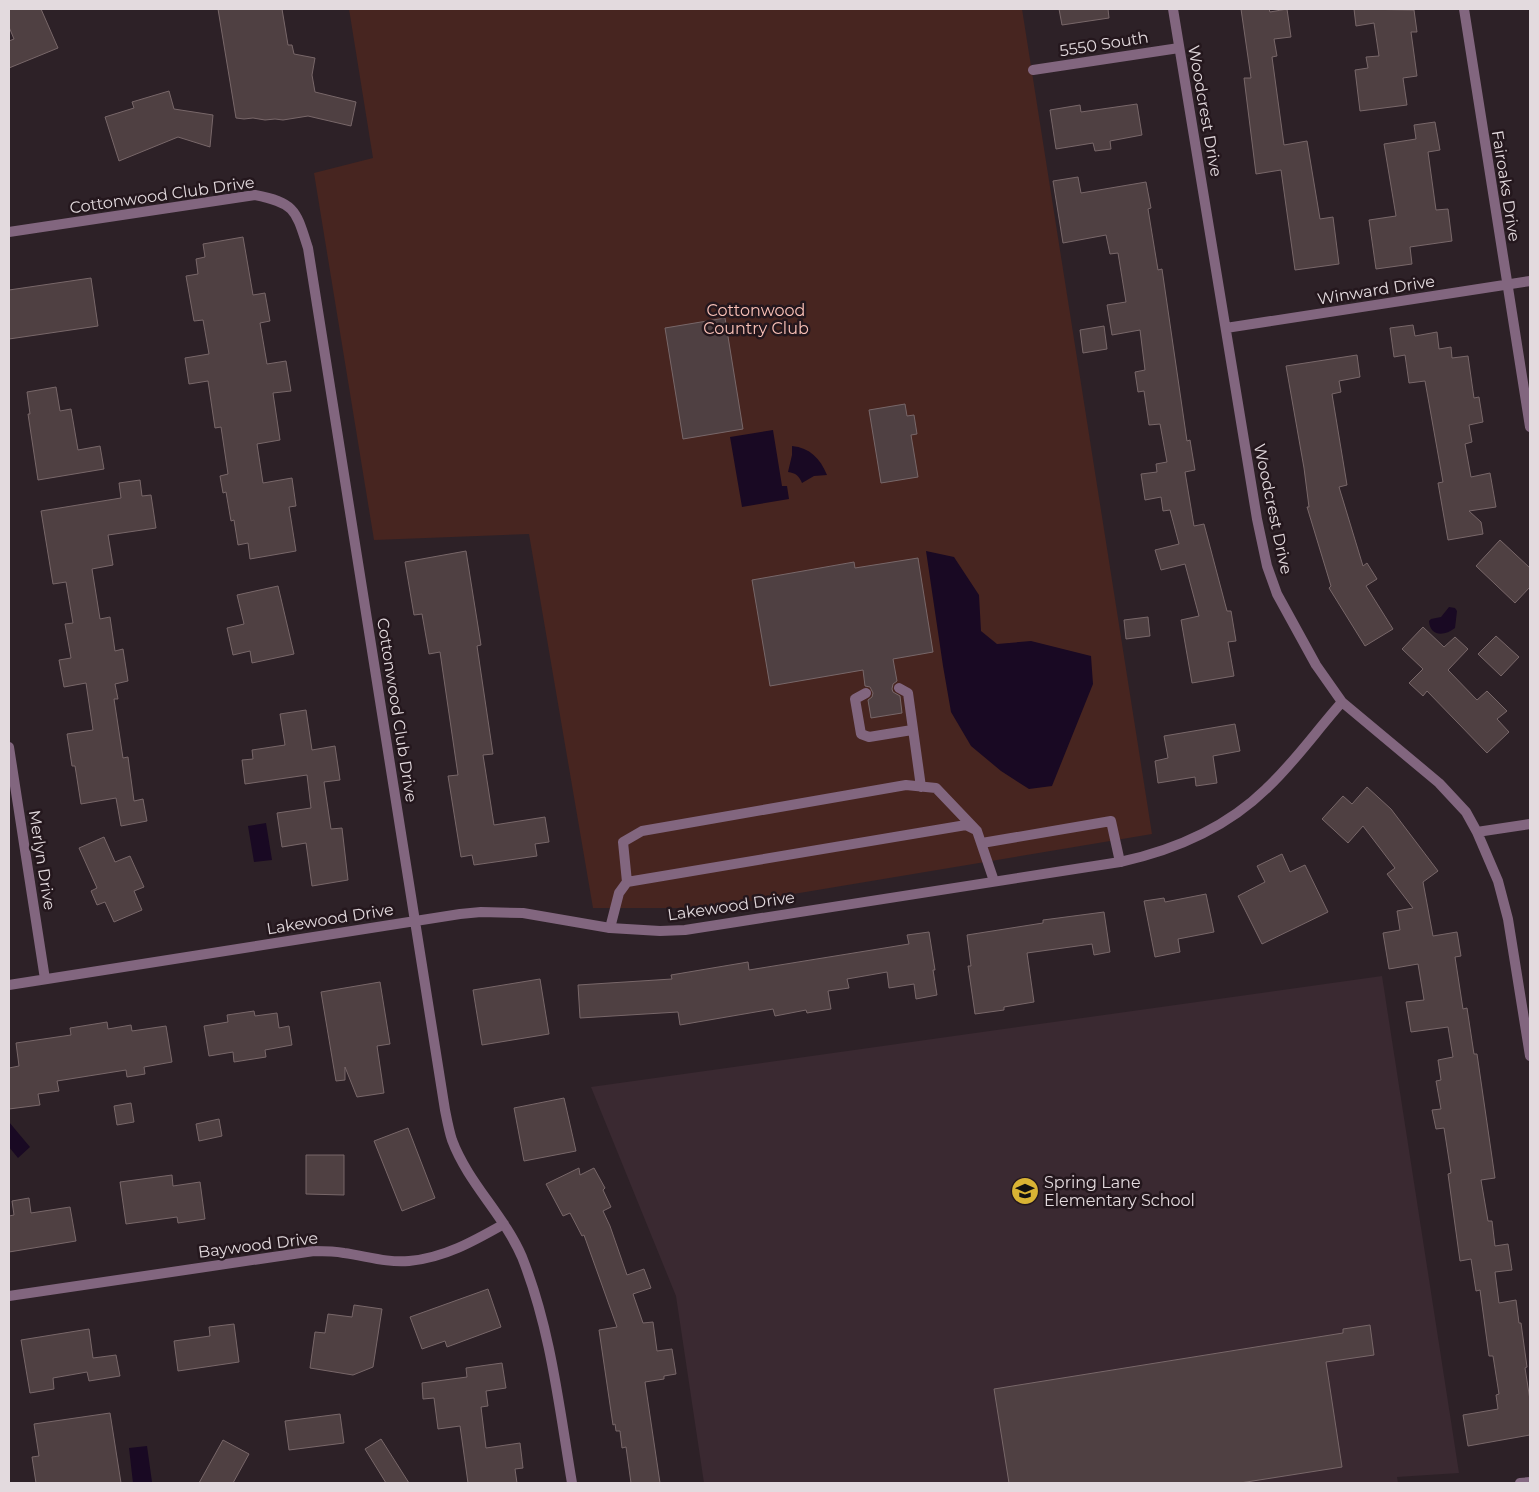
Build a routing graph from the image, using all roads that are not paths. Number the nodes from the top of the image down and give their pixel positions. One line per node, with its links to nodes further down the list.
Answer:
1 (1173, 9): 3 (street, Woodcrest Drive)
2 (1464, 9): 7 (street, Fairoaks Drive)
3 (1179, 48): 4 (street, 5550 South); 8 (street, Woodcrest Drive)
4 (1034, 70)
5 (9, 232): 23 (street, Cottonwood Club Drive)
6 (1530, 281): 7 (street, Winward Drive)
7 (1506, 285): 8 (street, Winward Drive); 9 (street, Fairoaks Drive)
8 (1226, 328): 12 (street, Woodcrest Drive)
9 (1530, 427)
10 (899, 688): 13 (street)
11 (866, 693): 13 (street)
12 (1342, 702): 18 (street, Woodcrest Drive); 20 (street, Lakewood Drive)
13 (912, 730): 15 (street)
14 (9, 747): 25 (street, Merlyn Drive)
15 (921, 786): 17 (street); 22 (street)
16 (1530, 824): 18 (street)
17 (977, 831): 19 (street); 22 (street)
18 (1477, 832): 27 (street, Woodcrest Drive)
19 (982, 843): 20 (street); 21 (street)
20 (1120, 862): 21 (street, Lakewood Drive)
21 (994, 881): 24 (street, Lakewood Drive)
22 (627, 882): 24 (street)
23 (415, 920): 24 (street, Lakewood Drive); 25 (street, Lakewood Drive); 28 (street, Cottonwood Club Drive)
24 (610, 928)
25 (45, 979): 26 (street, Lakewood Drive)
26 (9, 985)
27 (1530, 1056)
28 (504, 1224): 29 (street, Baywood Drive); 31 (street, Cottonwood Club Drive)
29 (9, 1296)
30 (1530, 1482): 32 (street)
31 (572, 1483)
32 (1520, 1483)

